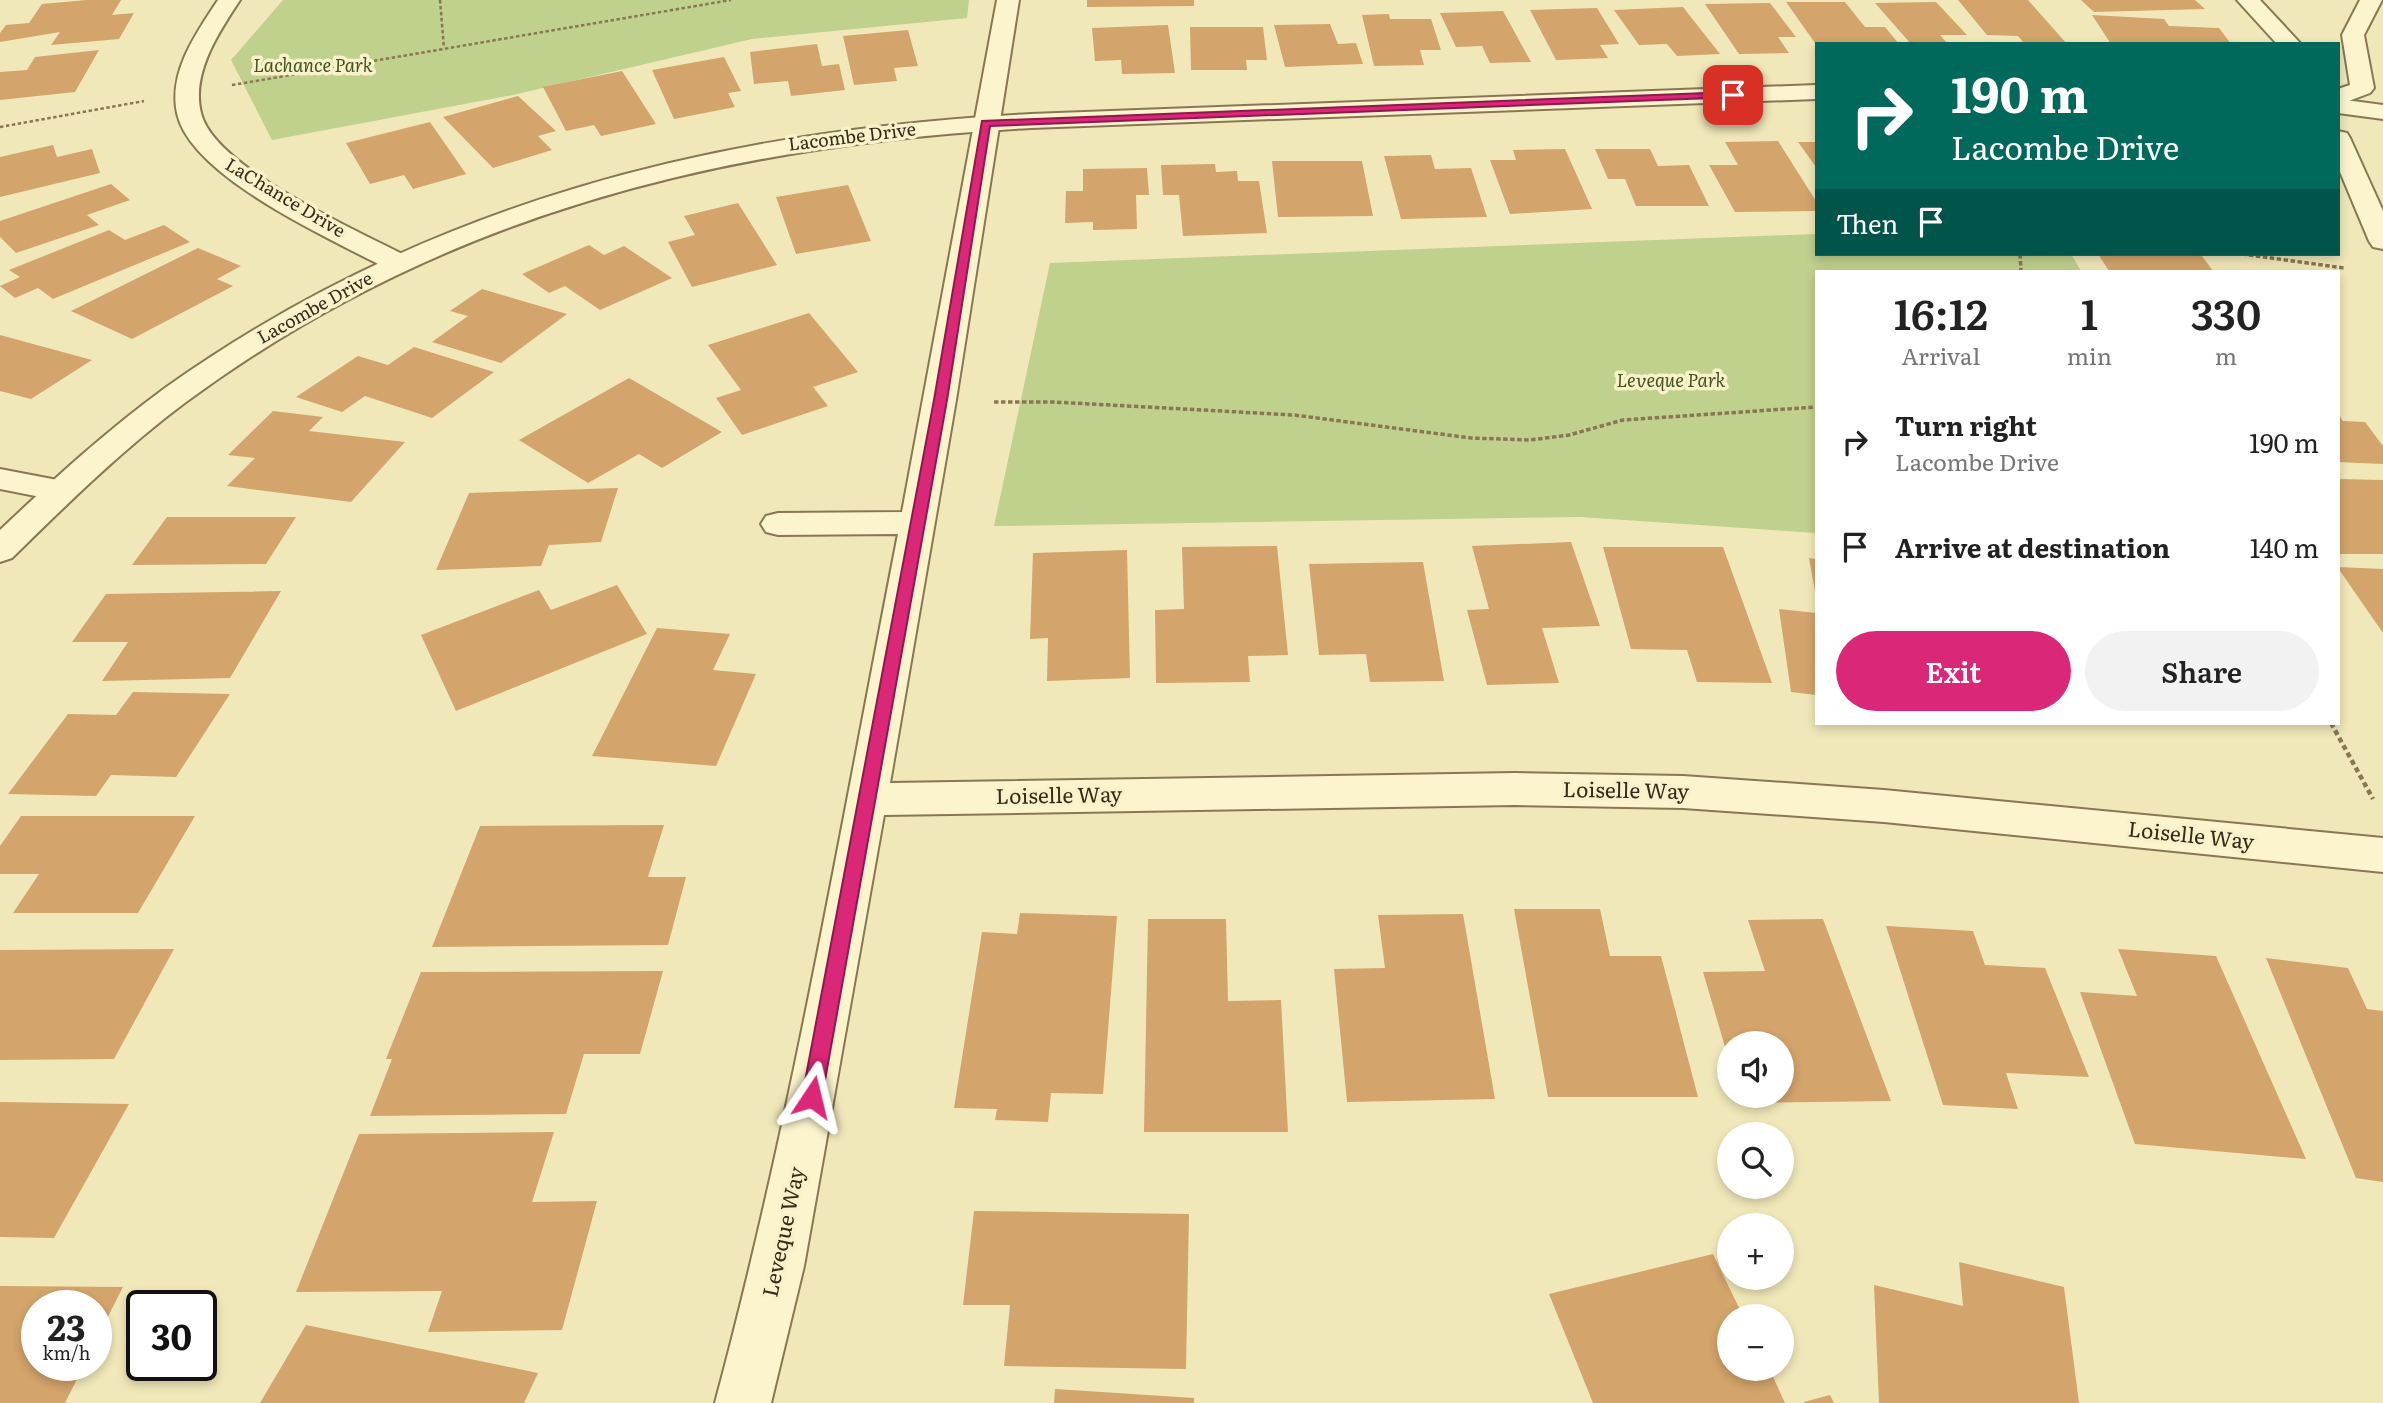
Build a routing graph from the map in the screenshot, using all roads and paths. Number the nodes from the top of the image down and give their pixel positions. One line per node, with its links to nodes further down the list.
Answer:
1 (229, 0): 20 (street, LaChance Drive)
2 (440, 0): 8 (path)
3 (731, 0): 8 (path)
4 (1008, 0): 15 (street, Leveque Way)
5 (2248, 0): 7 (street)
6 (2371, 0): 11 (street)
7 (2288, 42)
8 (444, 48): 9 (path)
9 (231, 85)
10 (1815, 92): 15 (street, Lacombe Drive)
11 (2340, 97)
12 (150, 100): 16 (path)
13 (2340, 106): 14 (street)
14 (2383, 112)
15 (985, 124): 20 (street, Lacombe Drive); 26 (street, Leveque Way)
16 (0, 127)
17 (2340, 143): 18 (street)
18 (2383, 241)
19 (2257, 256): 21 (path)
20 (398, 263): 25 (street, Lacombe Drive)
21 (2344, 268)
22 (994, 402): 23 (path)
23 (1815, 407)
24 (0, 479): 25 (street)
25 (61, 490): 28 (street, Lacombe Drive)
26 (918, 523): 27 (street); 30 (street, Leveque Way)
27 (778, 524)
28 (0, 550)
29 (2332, 725): 31 (path)
30 (866, 799): 32 (street, Loiselle Way); 33 (street, Leveque Way)
31 (2374, 799)
32 (2383, 855)
33 (743, 1403)

